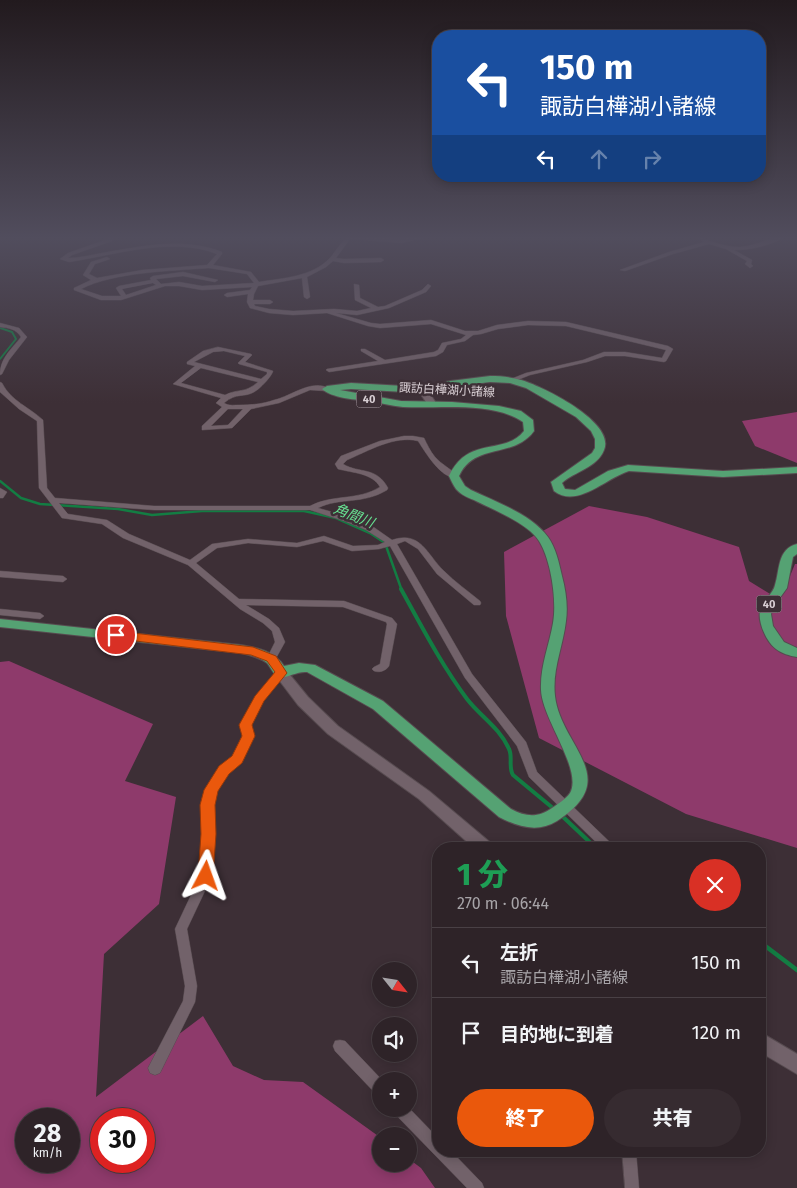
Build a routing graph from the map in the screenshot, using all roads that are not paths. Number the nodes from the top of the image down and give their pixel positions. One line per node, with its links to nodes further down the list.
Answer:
1 (83, 291): 9 (street)
2 (121, 291): 9 (street)
3 (136, 291): 9 (street)
4 (306, 291): 11 (street)
5 (356, 291): 14 (street)
6 (423, 291): 14 (street)
7 (251, 292): 8 (street); 12 (street)
8 (227, 295)
9 (123, 297): 10 (street)
10 (135, 297)
11 (307, 297)
12 (250, 302): 13 (street); 15 (street)
13 (270, 302)
14 (377, 309): 15 (street)
15 (330, 313): 17 (street)
16 (0, 324): 22 (street)
17 (472, 333): 19 (street); 23 (street)
18 (362, 350): 19 (street)
19 (383, 361): 21 (street)
20 (199, 366): 24 (street); 24 (street); 28 (street)
21 (329, 370)
22 (0, 373)
23 (513, 380): 27 (main road, 諏訪白樺湖小諸線 / 40); 32 (main road, 諏訪白樺湖小諸線 / 40)
24 (262, 381): 28 (street)
25 (0, 384): 36 (street)
26 (327, 389): 27 (main road, 諏訪白樺湖小諸線 / 40); 29 (main road, 諏訪白樺湖小諸線 / 40); 31 (street)
27 (423, 390): 29 (street)
28 (224, 397): 30 (street)
29 (431, 403): 33 (main road, 諏訪白樺湖小諸線 / 40)
30 (226, 407): 31 (street); 31 (street)
31 (249, 407)
32 (797, 470)
33 (454, 476): 37 (street); 52 (main road)
34 (0, 490): 35 (street)
35 (0, 496)
36 (55, 504): 37 (street); 40 (street)
37 (311, 508): 38 (street)
38 (392, 543): 40 (street); 44 (street); 52 (street)
39 (797, 548): 48 (main road, 40)
40 (190, 563): 43 (street)
41 (0, 574): 42 (street)
42 (63, 579)
43 (239, 602): 49 (street); 50 (street)
44 (478, 602)
45 (0, 612): 46 (street)
46 (40, 616)
47 (0, 623): 49 (main road)
48 (797, 653)
49 (272, 658): 51 (main road)
50 (377, 669)
51 (281, 673): 52 (main road); 53 (street); 58 (street)
52 (567, 806): 54 (street)
53 (478, 842)
54 (604, 842)
55 (766, 1045): 57 (street)
56 (340, 1046): 59 (street)
57 (797, 1065)
58 (155, 1068)
59 (372, 1080)
60 (408, 1117): 61 (street)
61 (432, 1142)
62 (447, 1157): 64 (street)
63 (629, 1157): 65 (street)
64 (477, 1188)
65 (632, 1188)

